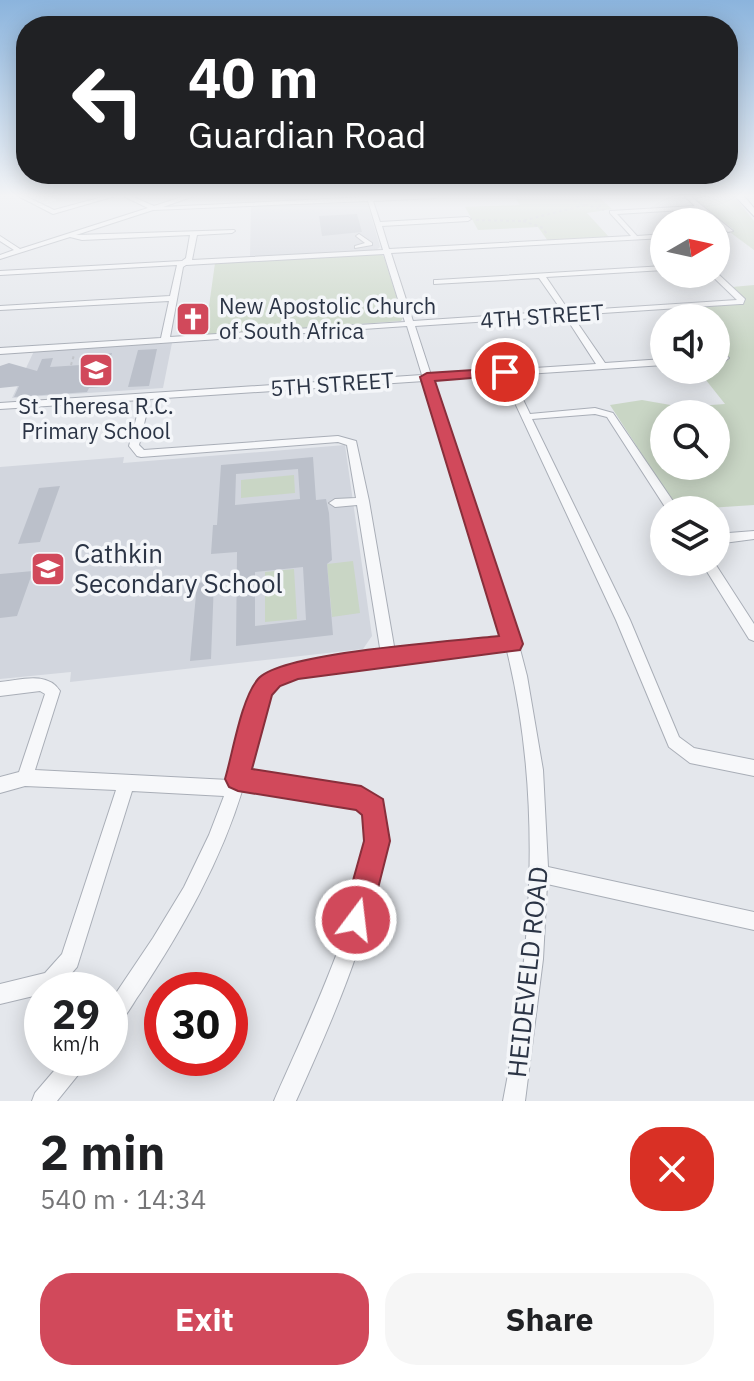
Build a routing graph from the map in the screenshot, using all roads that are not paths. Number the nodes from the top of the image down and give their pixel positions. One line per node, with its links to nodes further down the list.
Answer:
1 (14, 247): 7 (street)
2 (31, 247): 7 (street)
3 (191, 247): 11 (street)
4 (356, 247): 9 (street)
5 (385, 247): 8 (street, HEIDEVELD ROAD)
6 (454, 247): 8 (street)
7 (19, 251): 10 (street)
8 (386, 251): 9 (street); 20 (street, HEIDEVELD ROAD)
9 (357, 253): 11 (street)
10 (0, 257)
11 (185, 263): 13 (street); 17 (street)
12 (650, 269): 14 (street)
13 (0, 273)
14 (541, 275): 15 (street); 19 (street)
15 (437, 282)
16 (729, 288): 19 (street, 4TH STREET)
17 (175, 301): 18 (street); 21 (street)
18 (0, 308)
19 (567, 314): 20 (street, 4TH STREET); 24 (street)
20 (410, 324): 21 (street, 4TH STREET); 26 (street, HEIDEVELD ROAD)
21 (165, 340): 22 (street, 4TH STREET)
22 (0, 351)
23 (650, 363): 24 (street, 5TH STREET)
24 (602, 366): 25 (street, 5TH STREET)
25 (505, 372): 26 (street, 5TH STREET); 29 (street)
26 (427, 377): 27 (street, 5TH STREET); 37 (street, HEIDEVELD ROAD)
27 (146, 396): 28 (street, 5TH STREET); 31 (street)
28 (0, 406)
29 (526, 417): 30 (street); 40 (street)
30 (664, 496)
31 (363, 501): 32 (street); 38 (street)
32 (335, 503)
33 (754, 535): 34 (street)
34 (730, 538)
35 (716, 576): 36 (street)
36 (754, 635)
37 (512, 644): 38 (street); 45 (street, HEIDEVELD ROAD)
38 (389, 659): 43 (street)
39 (0, 689): 41 (street)
40 (754, 768)
41 (25, 778): 42 (street); 44 (street)
42 (126, 783): 43 (street); 47 (street)
43 (236, 783): 48 (street); 51 (street)
44 (0, 785)
45 (541, 874): 46 (street); 52 (street, HEIDEVELD ROAD)
46 (754, 921)
47 (0, 994)
48 (128, 994)
49 (64, 1076): 50 (street)
50 (43, 1101)
51 (285, 1101)
52 (514, 1101)

